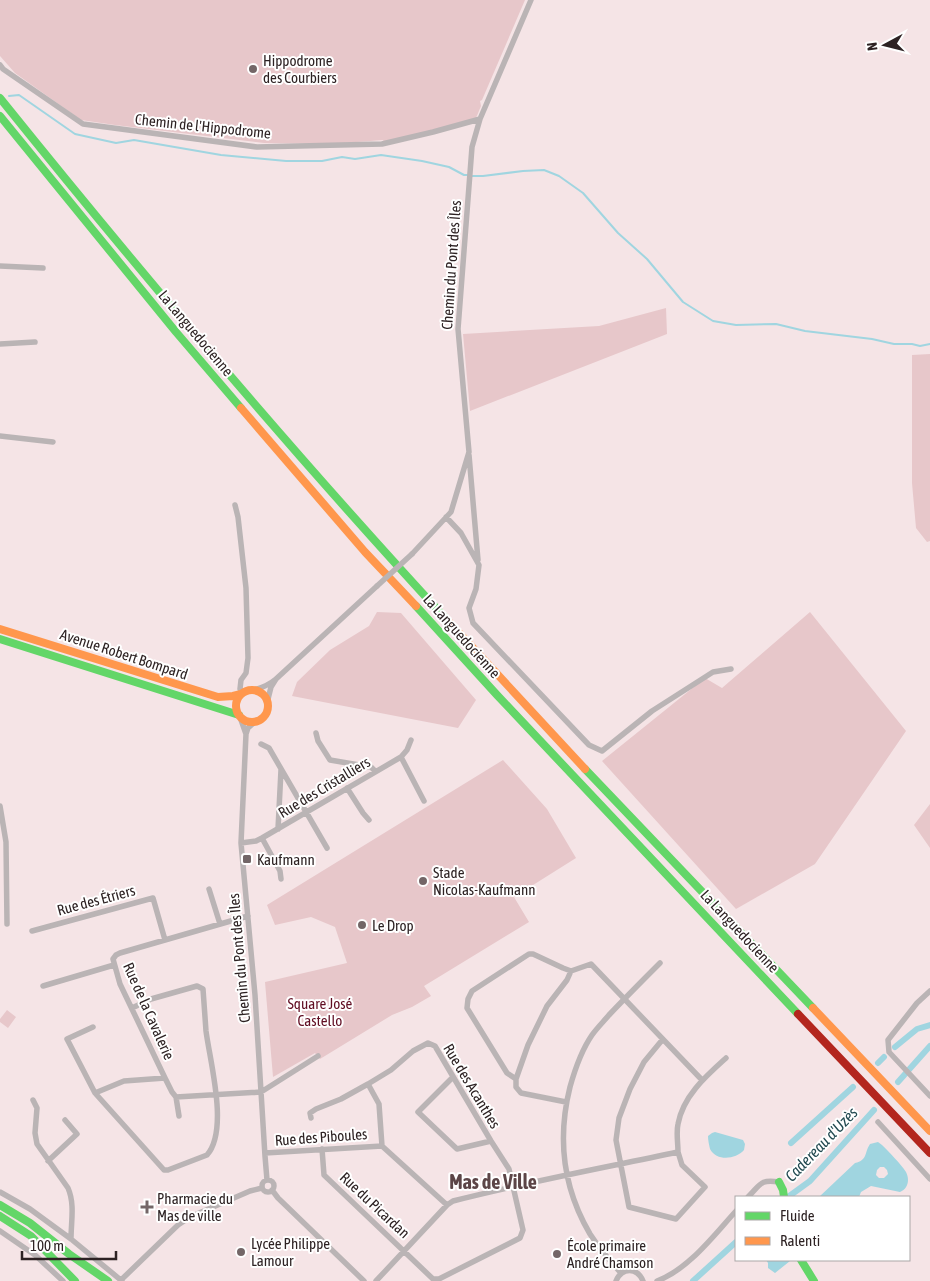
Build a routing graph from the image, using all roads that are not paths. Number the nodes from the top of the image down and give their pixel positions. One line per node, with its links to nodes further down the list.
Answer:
1 (531, 0): 5 (street, Chemin du Pont des Îles)
2 (0, 65): 5 (street, Chemin de l'Hippodrome)
3 (0, 98): 75 (main road, La Languedocienne)
4 (0, 116): 81 (main road, La Languedocienne)
5 (480, 118): 12 (street, Chemin du Pont des Îles)
6 (0, 266): 7 (street)
7 (43, 268)
8 (35, 342): 9 (street)
9 (0, 344)
10 (0, 436): 11 (street)
11 (53, 442)
12 (469, 452): 14 (street, Chemin du Pont des Îles); 15 (street)
13 (235, 505): 21 (street)
14 (446, 517): 15 (street); 19 (street, Chemin du Pont des Îles, bridge)
15 (479, 565): 18 (street)
16 (0, 629): 21 (main road, Avenue Robert Bompard)
17 (0, 639): 23 (main road, Avenue Robert Bompard)
18 (732, 669)
19 (276, 679): 20 (street); 22 (street)
20 (254, 690): 21 (main road); 22 (main road)
21 (242, 693): 23 (main road)
22 (267, 704): 24 (main road)
23 (240, 716): 24 (main road); 26 (street, Chemin du Pont des Îles)
24 (257, 720): 26 (street)
25 (316, 733): 31 (street)
26 (246, 734): 39 (street, Chemin du Pont des Îles)
27 (411, 740): 29 (street)
28 (261, 744): 30 (street)
29 (401, 757): 31 (street, Rue des Cristalliers); 33 (street)
30 (282, 770): 35 (street); 37 (street)
31 (375, 771): 32 (street, Rue des Cristalliers)
32 (348, 788): 35 (street, Rue des Cristalliers); 36 (street)
33 (424, 801)
34 (0, 806): 44 (street)
35 (306, 812): 37 (street, Rue des Cristalliers); 40 (street)
36 (369, 820)
37 (278, 829): 38 (street, Rue des Cristalliers)
38 (262, 838): 39 (street, Rue des Cristalliers); 41 (street)
39 (241, 843): 43 (street, Chemin du Pont des Îles)
40 (327, 848)
41 (281, 879)
42 (209, 889): 45 (street)
43 (248, 916): 45 (street, Rue de la Cavalerie); 64 (street, Chemin du Pont des Îles)
44 (7, 924)
45 (220, 924): 47 (street, Rue de la Cavalerie)
46 (32, 931): 47 (street, Rue des Étriers)
47 (166, 940): 49 (street, Rue de la Cavalerie)
48 (660, 963): 53 (street)
49 (114, 965): 51 (street); 54 (street, Rue de la Cavalerie)
50 (572, 971): 53 (street); 61 (street); 61 (street)
51 (43, 986)
52 (930, 991): 67 (street)
53 (623, 999): 56 (street); 70 (street)
54 (132, 1008): 60 (street, Rue de la Cavalerie); 66 (street)
55 (93, 1027): 65 (street)
56 (663, 1039): 62 (street); 83 (street)
57 (318, 1056): 64 (street)
58 (726, 1058): 62 (street)
59 (454, 1077): 63 (street, Rue des Acanthes); 76 (street, Rue des Acanthes); 76 (street)
60 (165, 1078): 65 (street); 68 (street, Rue de la Cavalerie)
61 (516, 1079): 70 (street)
62 (702, 1080): 79 (street)
63 (368, 1084): 72 (street); 77 (street)
64 (261, 1092): 66 (street); 80 (street, Chemin du Pont des Îles)
65 (95, 1093): 66 (street)
66 (216, 1095): 68 (street)
67 (930, 1096)
68 (176, 1097): 71 (street, Rue de la Cavalerie)
69 (33, 1100): 82 (street)
70 (566, 1102): 84 (street)
71 (180, 1116)
72 (311, 1118)
73 (65, 1120): 82 (street)
74 (878, 1122): 85 (street)
75 (930, 1131)
76 (491, 1141): 88 (street, Rue des Acanthes)
77 (382, 1146): 78 (street, Rue des Piboules); 95 (street, Rue des Piboules)
78 (322, 1149): 80 (street, Rue des Piboules); 100 (street, Rue du Picardan)
79 (678, 1152): 83 (street); 83 (street)
80 (264, 1153): 86 (street, Chemin du Pont des Îles)
81 (930, 1153)
82 (48, 1161): 99 (street)
83 (619, 1164): 84 (street)
84 (566, 1175): 88 (street); 102 (street)
85 (930, 1179)
86 (267, 1180): 89 (street); 90 (street, Chemin du Pont des Îles)
87 (779, 1182): 92 (street); 93 (main road)
88 (514, 1187): 95 (street); 100 (street, Rue des Acanthes)
89 (262, 1188): 90 (street); 103 (street)
90 (272, 1190): 107 (street, Chemin du Pont des Îles)
91 (0, 1192): 99 (street)
92 (749, 1196)
93 (784, 1196)
94 (0, 1205): 106 (main road)
95 (447, 1205): 100 (street)
96 (735, 1211): 111 (street)
97 (0, 1216): 105 (main road)
98 (0, 1231): 104 (street)
99 (71, 1239): 103 (street)
100 (405, 1251): 108 (street)
101 (802, 1261): 112 (main road)
102 (621, 1273): 109 (street); 110 (street)
103 (122, 1280)
104 (63, 1281)
105 (74, 1281)
106 (108, 1281)
107 (364, 1281)
108 (376, 1281)
109 (616, 1281)
110 (643, 1281)
111 (658, 1281)
112 (814, 1281)

